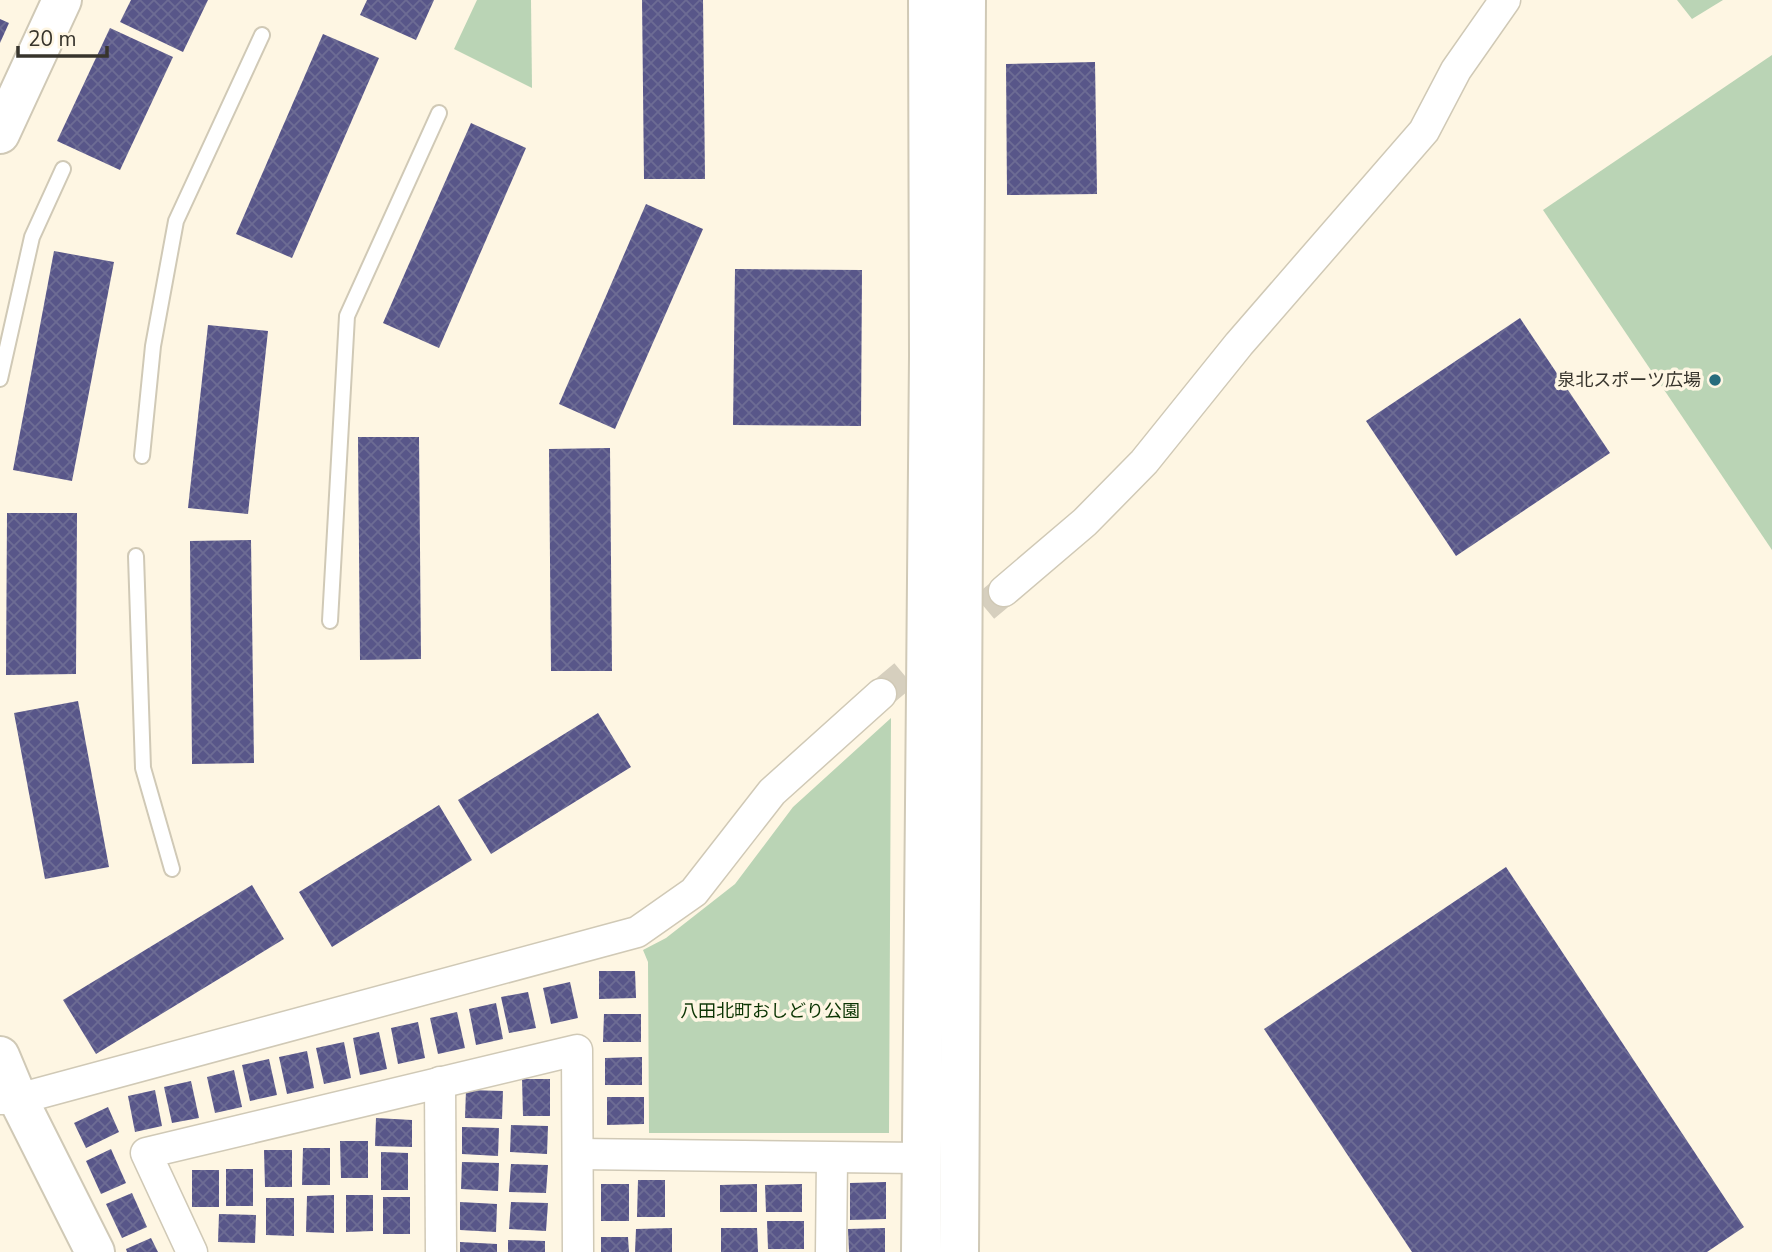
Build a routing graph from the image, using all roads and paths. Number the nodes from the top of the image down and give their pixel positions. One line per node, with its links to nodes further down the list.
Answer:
1 (62, 0): 7 (street)
2 (928, 0): 20 (street)
3 (966, 0): 28 (street)
4 (1505, 0): 12 (street)
5 (262, 34): 10 (lane)
6 (439, 113): 13 (lane)
7 (0, 134)
8 (63, 169): 9 (lane)
9 (0, 379)
10 (142, 456)
11 (136, 556): 15 (lane)
12 (1004, 591)
13 (330, 621)
14 (881, 694): 18 (street)
15 (172, 869)
16 (0, 1056): 18 (street)
17 (440, 1082): 19 (street); 23 (street); 24 (street)
18 (9, 1099): 22 (street)
19 (578, 1154): 21 (street); 25 (street)
20 (922, 1158): 21 (street); 27 (street)
21 (832, 1159): 26 (street)
22 (95, 1252)
23 (192, 1252)
24 (441, 1252)
25 (578, 1252)
26 (831, 1252)
27 (921, 1252)
28 (959, 1252)

